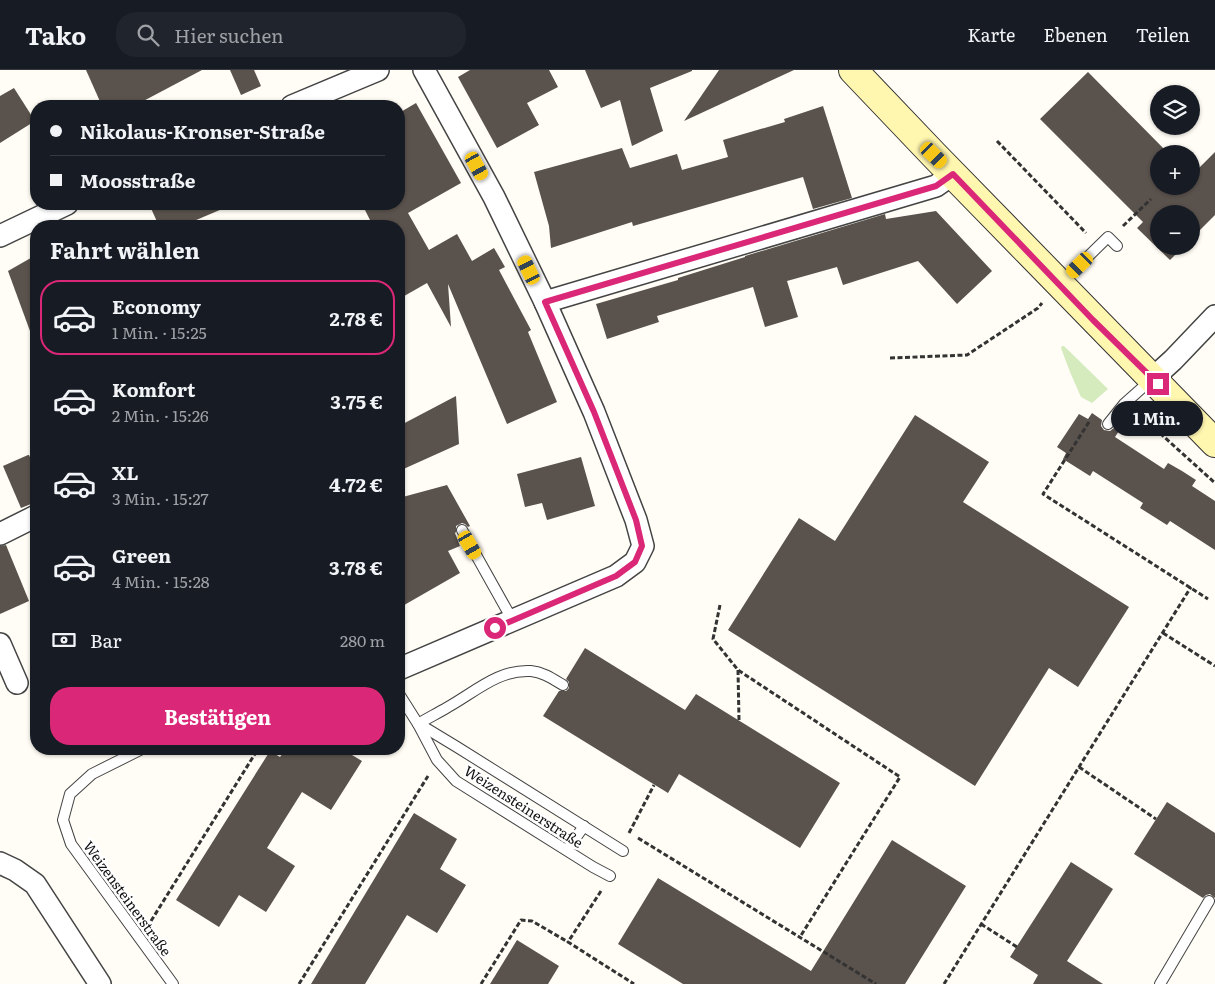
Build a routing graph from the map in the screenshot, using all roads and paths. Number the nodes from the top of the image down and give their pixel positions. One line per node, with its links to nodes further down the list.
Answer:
1 (378, 70): 4 (street)
2 (424, 70): 15 (street)
3 (853, 70): 6 (street)
4 (306, 100)
5 (997, 141): 12 (path)
6 (953, 174): 14 (street); 15 (street)
7 (1152, 199): 12 (path)
8 (54, 210): 9 (street)
9 (34, 220)
10 (30, 222): 11 (street)
11 (0, 236)
12 (1108, 237): 13 (lane); 14 (lane)
13 (1117, 246)
14 (1060, 285): 17 (path); 18 (street)
15 (545, 302): 30 (street)
16 (1211, 329): 18 (street)
17 (890, 358)
18 (1152, 379): 20 (lane); 22 (street)
19 (1094, 415): 27 (path)
20 (1108, 424)
21 (1154, 424): 23 (path)
22 (1215, 443)
23 (1215, 483)
24 (30, 519): 26 (street)
25 (462, 530): 30 (lane)
26 (0, 534)
27 (1190, 587): 28 (path); 31 (path)
28 (1208, 599)
29 (720, 605): 35 (path)
30 (513, 621): 33 (street)
31 (1162, 633): 34 (path); 44 (path)
32 (0, 644): 36 (street)
33 (405, 666)
34 (1215, 666)
35 (738, 670): 39 (path); 55 (path)
36 (17, 683)
37 (563, 685): 40 (lane)
38 (405, 703): 40 (lane, Weizensteinerstraße)
39 (739, 720)
40 (418, 724): 43 (lane, Weizensteinerstraße); 47 (lane, Weizensteinerstraße)
41 (130, 755): 56 (lane, Weizensteinerstraße)
42 (254, 755): 56 (path)
43 (437, 760): 49 (lane, Weizensteinerstraße); 61 (path)
44 (1080, 767): 46 (path); 54 (path)
45 (654, 785): 48 (path)
46 (1156, 819)
47 (584, 826): 49 (lane); 50 (lane, Weizensteinerstraße)
48 (629, 833): 50 (path); 55 (path)
49 (568, 850): 52 (lane, Weizensteinerstraße)
50 (623, 851)
51 (0, 863): 59 (street)
52 (610, 876): 57 (path)
53 (1209, 901): 66 (lane)
54 (981, 924): 58 (path); 65 (path)
55 (800, 937): 64 (path)
56 (140, 939): 60 (lane, Weizensteinerstraße)
57 (568, 942): 62 (path); 63 (path)
58 (1017, 947)
59 (100, 984)
60 (173, 984)
61 (299, 984)
62 (481, 984)
63 (634, 984)
64 (876, 984)
65 (944, 984)
66 (1160, 984)

